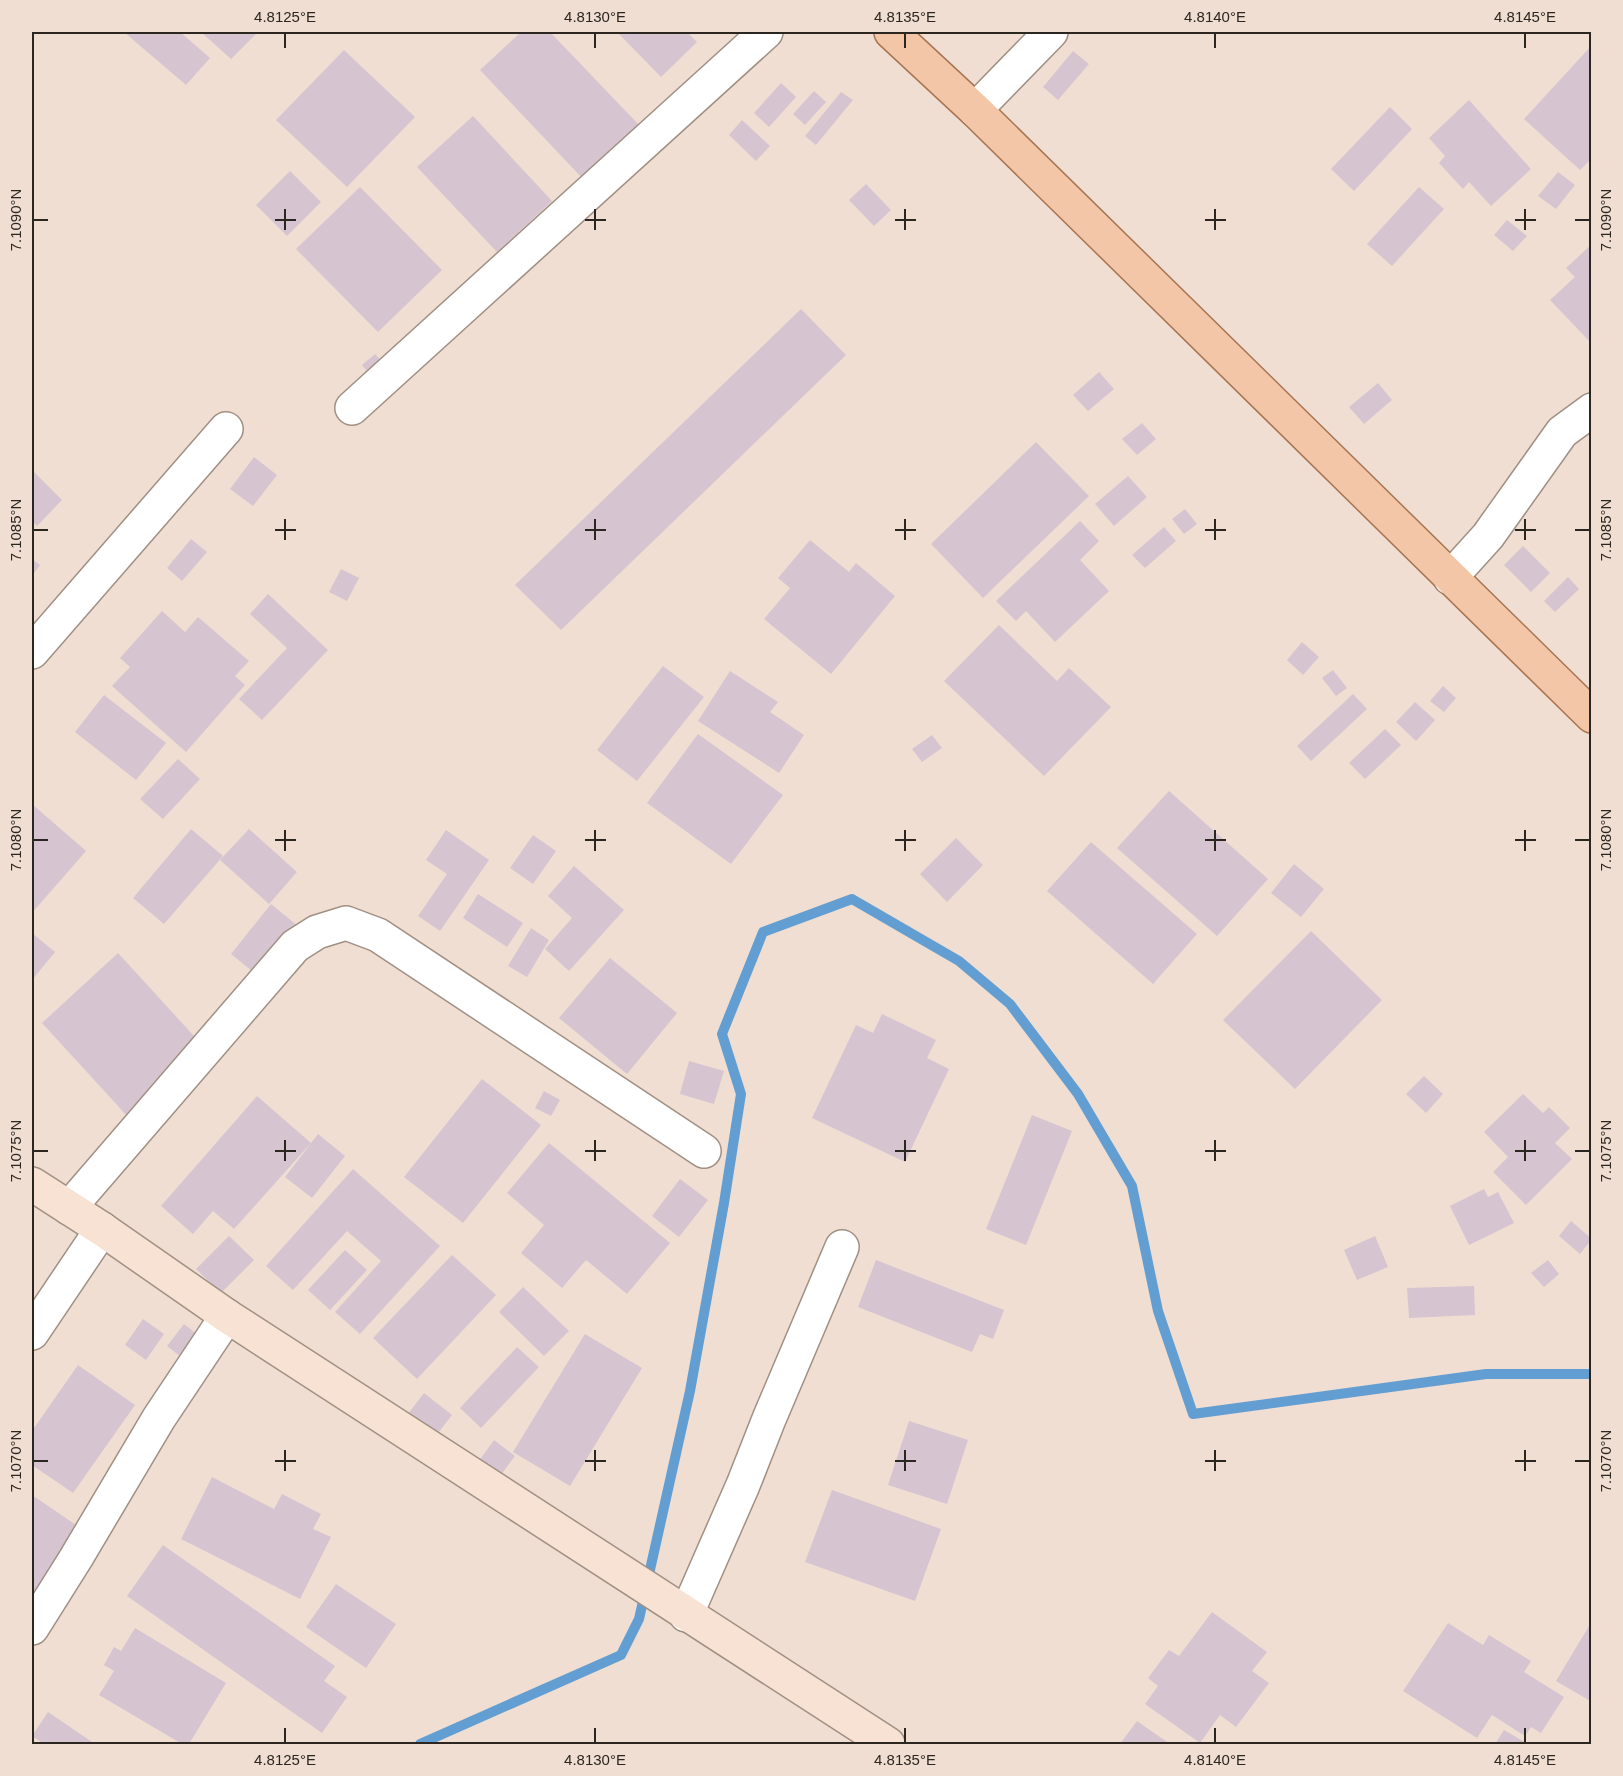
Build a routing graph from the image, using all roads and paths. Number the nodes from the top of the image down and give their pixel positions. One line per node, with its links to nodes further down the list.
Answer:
1 (766, 32): 5 (street)
2 (891, 32): 4 (main road)
3 (1051, 32): 4 (street)
4 (975, 110): 8 (main road)
5 (352, 408)
6 (1592, 410): 8 (street)
7 (226, 429): 9 (street)
8 (1450, 578): 10 (main road)
9 (32, 652)
10 (1592, 716)
11 (704, 1151): 13 (street)
12 (32, 1184): 13 (street)
13 (69, 1208): 14 (street)
14 (102, 1229): 16 (street); 17 (street)
15 (842, 1247): 18 (street)
16 (227, 1316): 18 (street); 19 (street)
17 (32, 1333)
18 (675, 1608): 20 (street)
19 (32, 1628)
20 (888, 1744)

